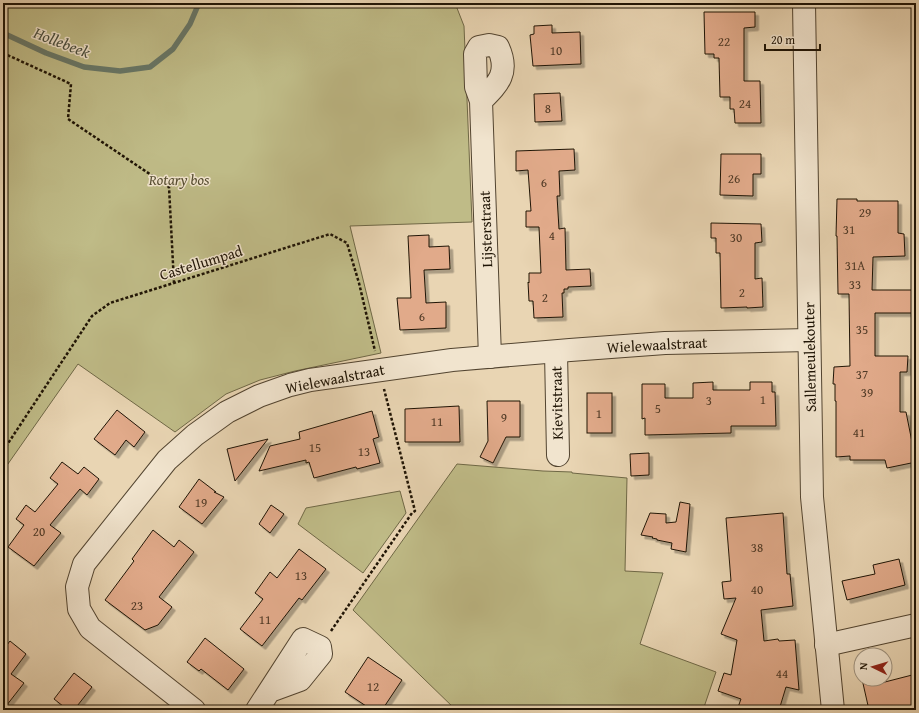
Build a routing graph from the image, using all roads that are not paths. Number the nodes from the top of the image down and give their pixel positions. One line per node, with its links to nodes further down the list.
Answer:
1 (804, 3): 3 (street, Sallemeulekouter)
2 (481, 101): 5 (street, Lijsterstraat)
3 (809, 340): 4 (street, Wielewaalstraat); 8 (street, Sallemeulekouter)
4 (556, 352): 5 (street, Wielewaalstraat); 6 (street, Kievitstraat)
5 (490, 357): 10 (street, Wielewaalstraat)
6 (558, 455)
7 (916, 625): 8 (street)
8 (826, 644): 12 (street, Sallemeulekouter)
9 (320, 647): 11 (street)
10 (194, 710)
11 (258, 710)
12 (833, 710)

